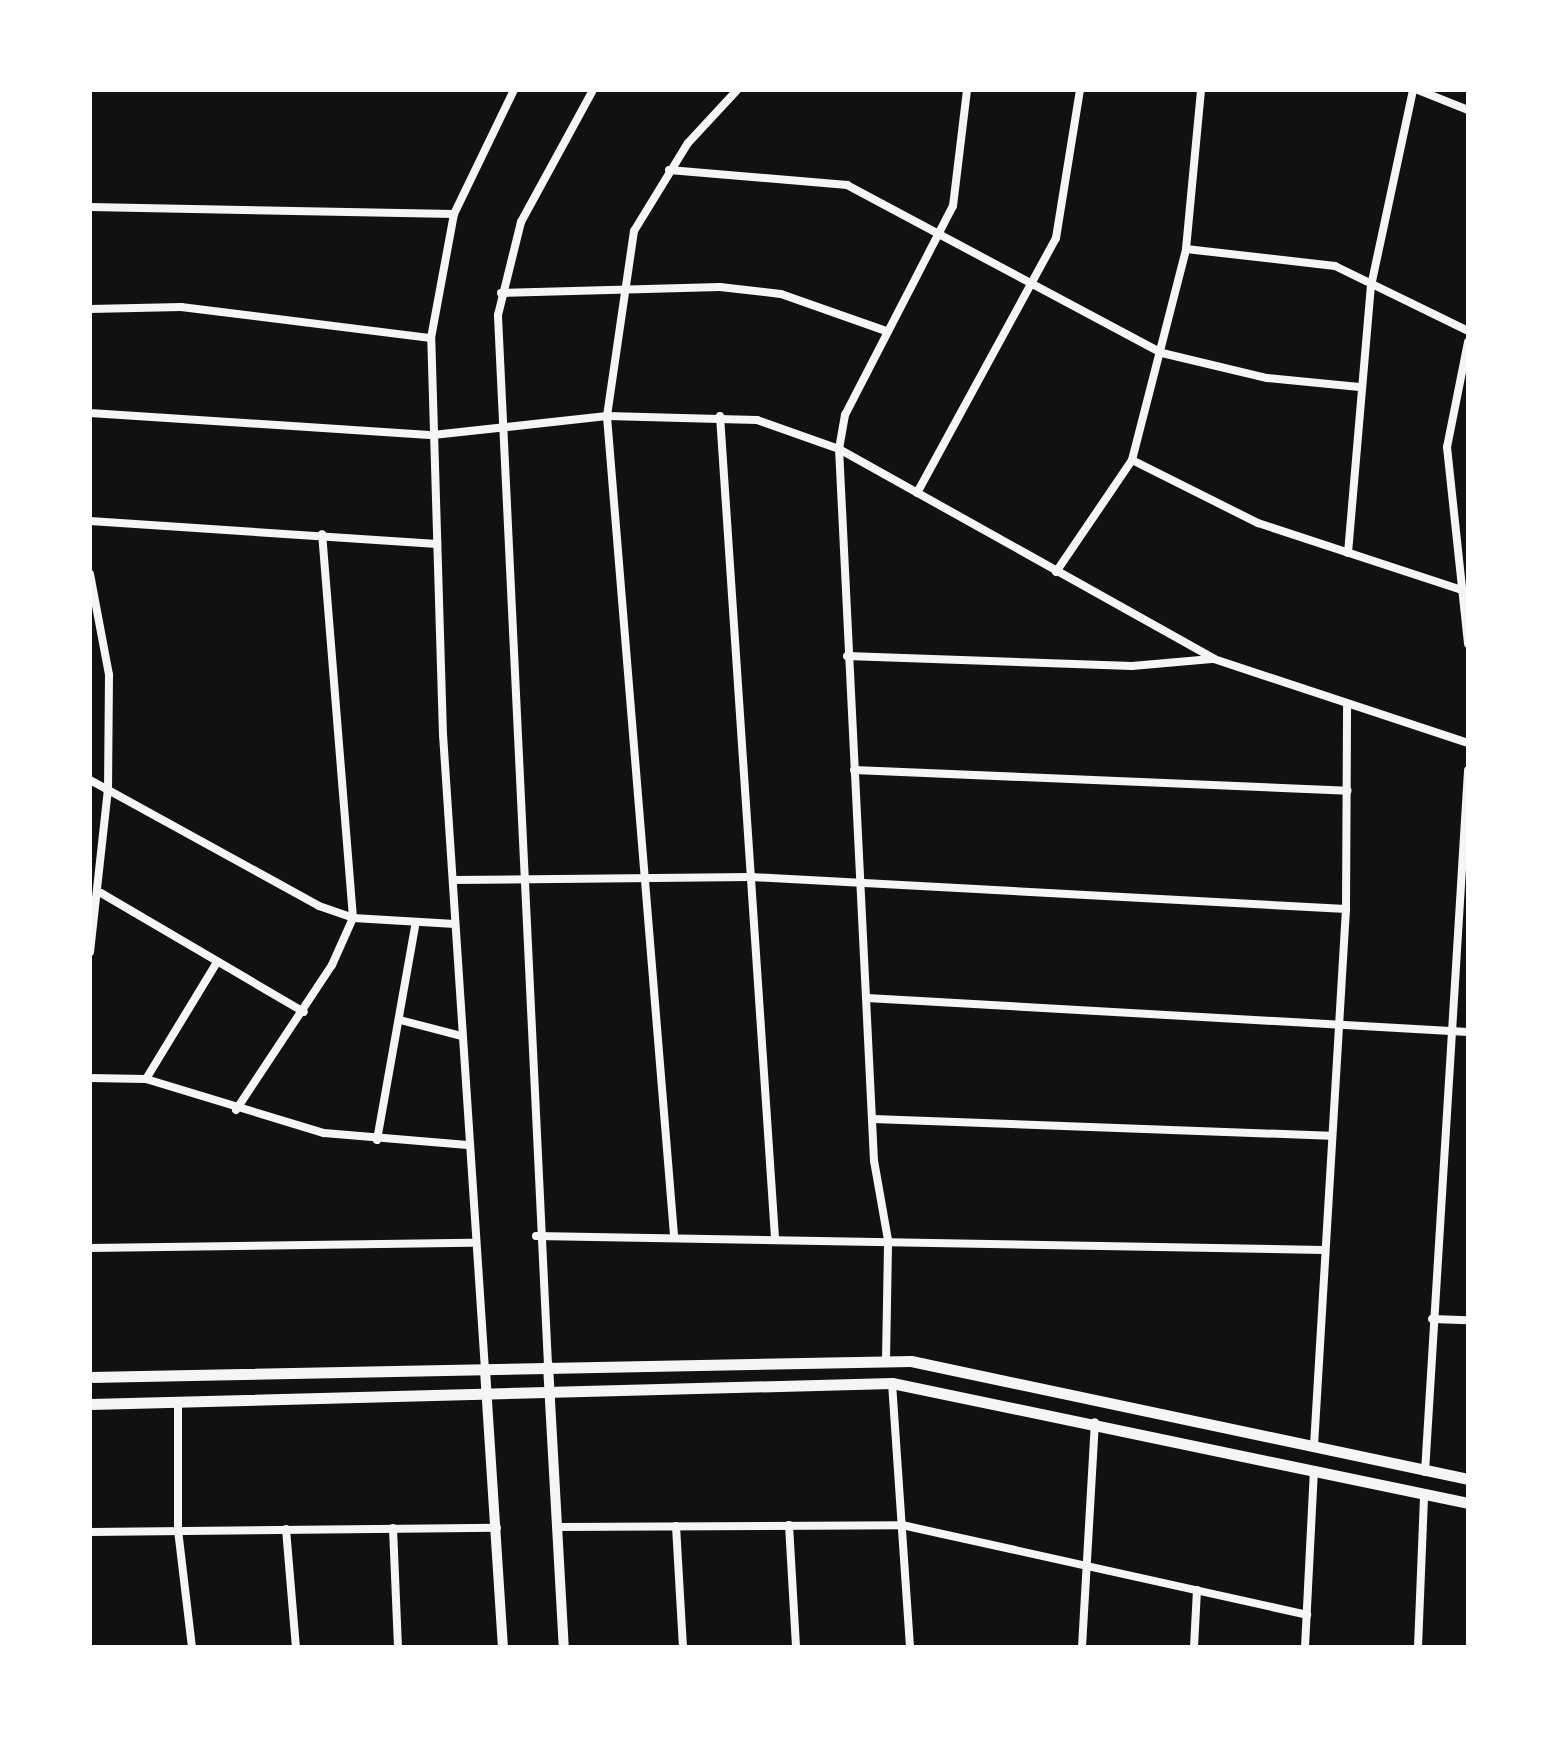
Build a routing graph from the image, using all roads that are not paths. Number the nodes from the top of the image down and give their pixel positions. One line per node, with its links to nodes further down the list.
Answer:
1 (514, 90): 11 (street)
2 (593, 90): 17 (street)
3 (737, 90): 9 (street)
4 (967, 90): 12 (street)
5 (1080, 90): 14 (street)
6 (1201, 90): 13 (street)
7 (1416, 90): 8 (street); 15 (street)
8 (1468, 110)
9 (669, 170): 12 (street); 16 (street)
10 (90, 207): 11 (street)
11 (454, 214): 21 (street)
12 (941, 236): 14 (street); 19 (street)
13 (1186, 249): 15 (street); 23 (street)
14 (1035, 280): 23 (street); 35 (street)
15 (1371, 286): 20 (street); 25 (street)
16 (620, 288): 17 (street); 19 (street); 27 (street)
17 (501, 292): 29 (street)
18 (90, 308): 21 (street)
19 (886, 330): 31 (street)
20 (1468, 331)
21 (431, 338): 30 (street)
22 (1468, 342): 24 (street)
23 (1162, 352): 25 (street); 32 (street)
24 (1466, 360): 33 (street)
25 (1360, 388): 39 (street)
26 (90, 412): 30 (street)
27 (607, 416): 28 (street); 29 (street); 53 (street)
28 (720, 416): 31 (street); 54 (street)
29 (498, 431): 30 (street); 55 (street)
30 (434, 435): 38 (street)
31 (839, 449): 35 (street); 44 (street)
32 (1132, 460): 39 (street); 40 (street)
33 (1456, 483): 34 (street); 42 (street)
34 (1468, 485)
35 (917, 492): 40 (street)
36 (90, 521): 37 (street)
37 (322, 534): 38 (street); 60 (street)
38 (437, 544): 56 (street)
39 (1348, 552): 42 (street)
40 (1056, 572): 45 (street)
41 (90, 574): 51 (street)
42 (1464, 591): 43 (street)
43 (1468, 644)
44 (848, 656): 45 (street); 48 (street)
45 (1214, 658): 46 (street)
46 (1347, 707): 47 (street); 52 (street)
47 (1468, 744)
48 (854, 770): 52 (street); 57 (street)
49 (1468, 770): 69 (street)
50 (90, 780): 51 (street)
51 (108, 789): 58 (street); 60 (street)
52 (1348, 792): 59 (street)
53 (642, 875): 54 (street); 55 (street); 79 (street)
54 (751, 877): 57 (street); 81 (street)
55 (522, 879): 56 (street); 80 (street)
56 (454, 880): 61 (street)
57 (861, 883): 59 (street); 65 (street)
58 (100, 893): 63 (street); 64 (street)
59 (1346, 909): 68 (street)
60 (352, 918): 62 (street); 66 (street)
61 (456, 924): 62 (street); 71 (street)
62 (416, 926): 67 (street)
63 (90, 952)
64 (217, 962): 66 (street); 73 (street)
65 (868, 998): 68 (street); 75 (street)
66 (304, 1012): 74 (street)
67 (400, 1020): 71 (street); 77 (street)
68 (1337, 1024): 69 (street); 76 (street)
69 (1449, 1032): 70 (street); 86 (street)
70 (1468, 1032)
71 (462, 1036): 78 (street)
72 (90, 1078): 73 (street)
73 (146, 1078): 74 (street)
74 (236, 1110): 77 (street)
75 (873, 1119): 76 (street); 82 (street)
76 (1330, 1136): 85 (street)
77 (378, 1140): 78 (street)
78 (468, 1145): 83 (street)
79 (674, 1235): 80 (street); 81 (street)
80 (536, 1236): 89 (street)
81 (775, 1238): 82 (street)
82 (888, 1240): 85 (street); 88 (street)
83 (472, 1243): 84 (street); 90 (street)
84 (90, 1248)
85 (1324, 1250): 98 (street)
86 (1432, 1318): 87 (street); 100 (street)
87 (1468, 1320)
88 (886, 1360): 89 (main road); 98 (main road)
89 (548, 1365): 90 (main road); 93 (street)
90 (485, 1370): 91 (main road); 94 (street)
91 (90, 1376)
92 (892, 1383): 93 (main road); 97 (main road); 104 (street)
93 (550, 1390): 94 (main road); 107 (street)
94 (486, 1397): 96 (main road); 109 (street)
95 (90, 1404): 96 (main road)
96 (178, 1404): 111 (street)
97 (1095, 1422): 99 (main road); 113 (street)
98 (1314, 1446): 100 (main road)
99 (1314, 1470): 102 (main road); 115 (street)
100 (1425, 1472): 101 (main road)
101 (1468, 1479)
102 (1424, 1496): 103 (main road); 127 (street)
103 (1468, 1503)
104 (902, 1524): 106 (street); 113 (street); 123 (street)
105 (676, 1526): 106 (street); 107 (street); 121 (street)
106 (789, 1526): 122 (street)
107 (557, 1527): 120 (street)
108 (393, 1528): 109 (street); 110 (street); 118 (street)
109 (497, 1528): 119 (street)
110 (286, 1529): 111 (street); 117 (street)
111 (178, 1530): 112 (street); 116 (street)
112 (90, 1532)
113 (1082, 1564): 114 (street); 124 (street)
114 (1197, 1590): 115 (street); 125 (street)
115 (1307, 1615): 126 (street)
116 (192, 1647)
117 (296, 1647)
118 (398, 1647)
119 (504, 1647)
120 (564, 1647)
121 (683, 1647)
122 (796, 1647)
123 (910, 1647)
124 (1082, 1647)
125 (1194, 1647)
126 (1305, 1647)
127 (1418, 1647)

